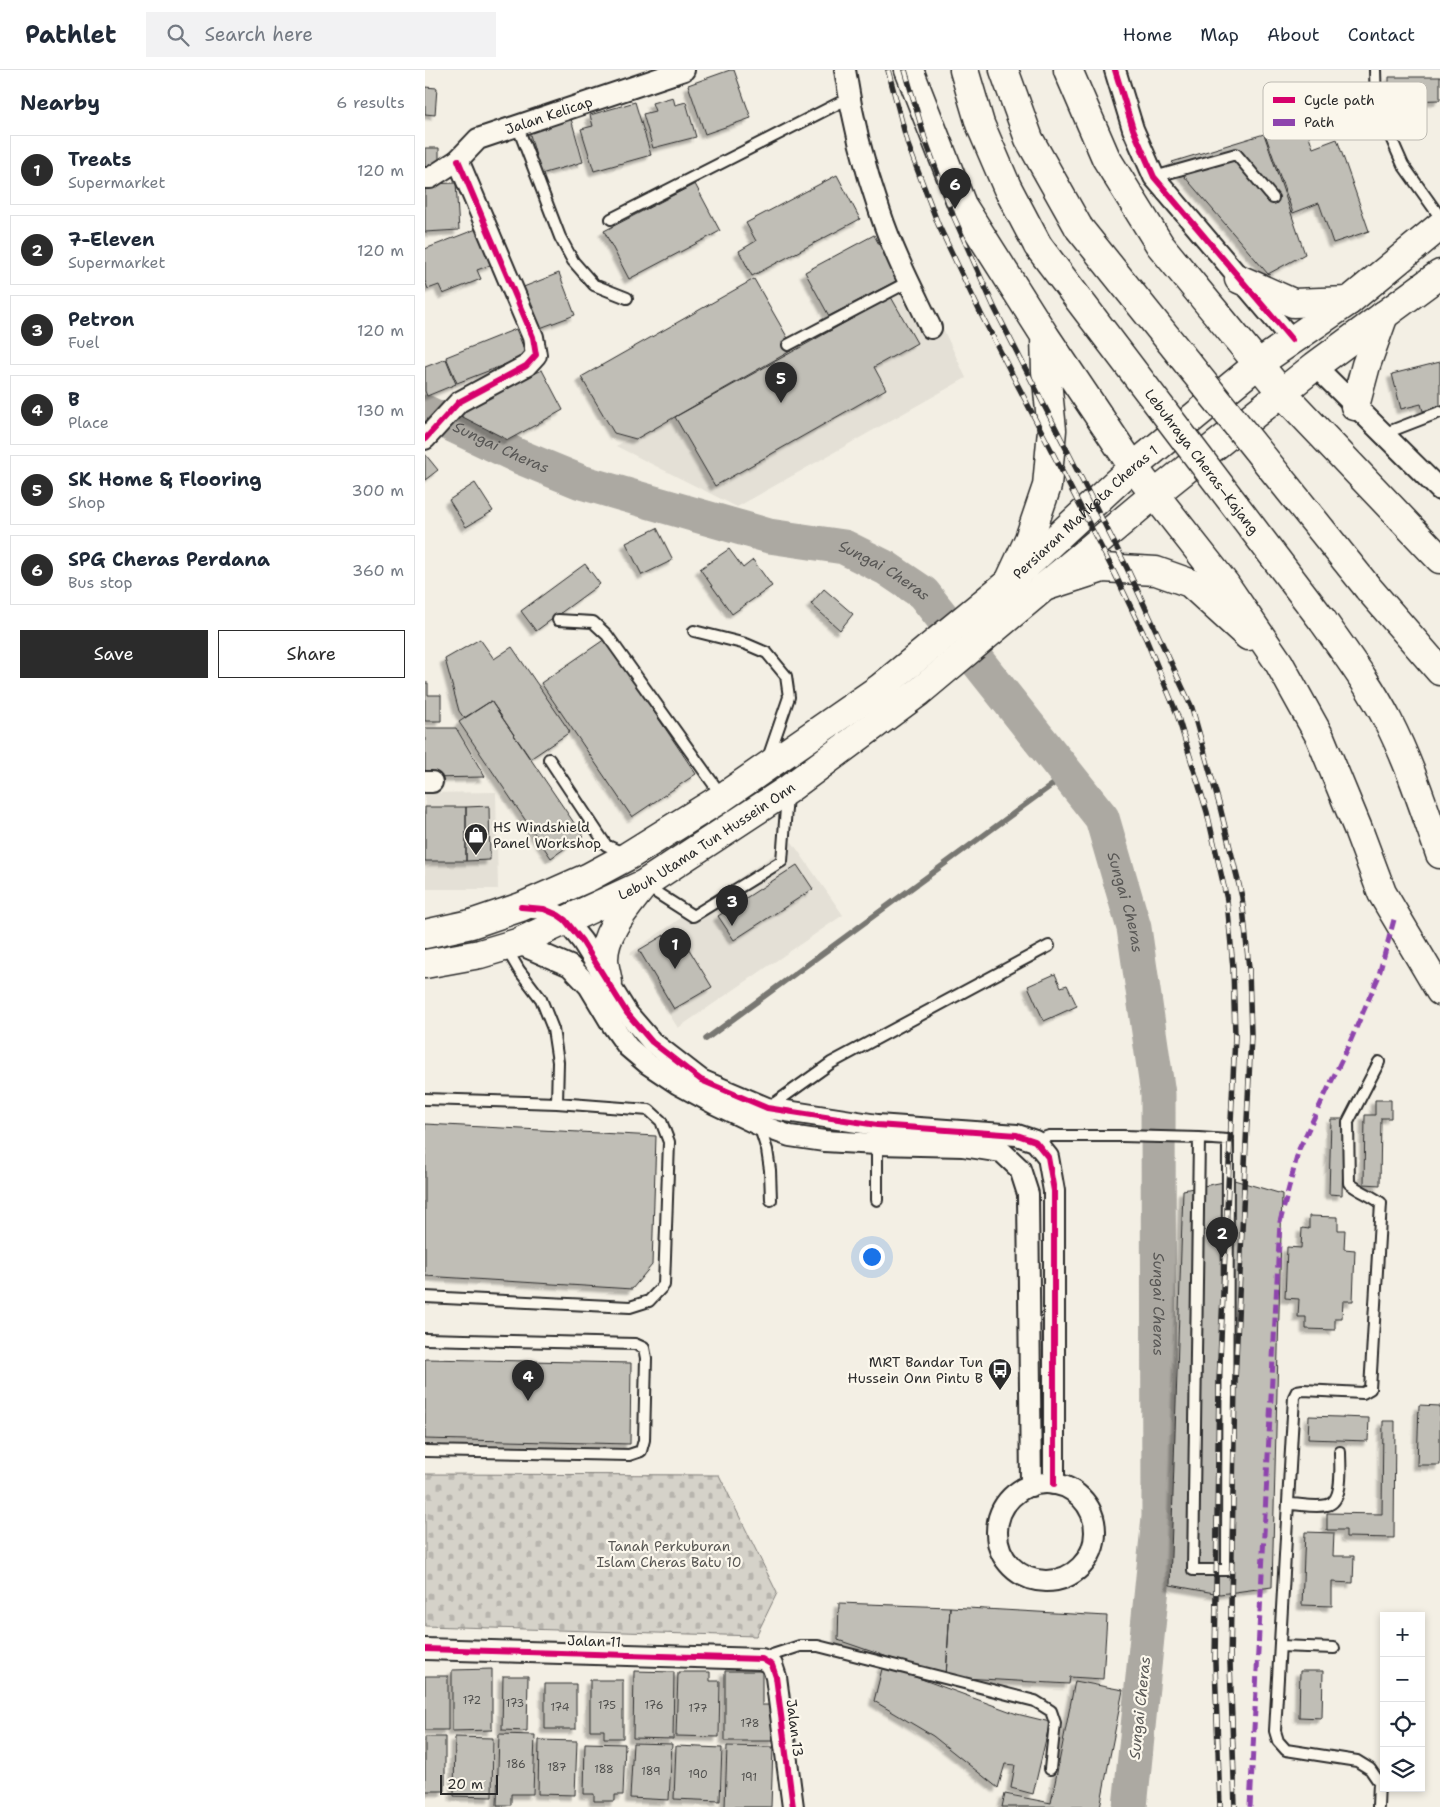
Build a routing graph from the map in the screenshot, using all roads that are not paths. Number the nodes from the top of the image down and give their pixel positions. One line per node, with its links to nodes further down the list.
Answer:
1 (685, 70): 9 (street, Jalan Kelicap)
2 (845, 70): 8 (street)
3 (909, 70): 25 (main road)
4 (964, 70): 51 (main road, Lebuhraya Cheras–Kajang, bridge)
5 (1004, 70): 46 (main road, bridge)
6 (1069, 70): 28 (main road)
7 (1115, 70): 12 (street)
8 (849, 98): 16 (lane); 20 (street)
9 (517, 125): 11 (street, Jalan Kelicap); 21 (lane)
10 (1391, 140): 15 (lane)
11 (458, 160): 13 (street, Jalan Kelicap); 34 (street)
12 (1155, 177): 14 (lane); 19 (street)
13 (425, 178)
14 (1273, 198)
15 (1440, 217)
16 (611, 218)
17 (1440, 226): 22 (main road, Persiaran Mahkota Cheras 1)
18 (1440, 274): 23 (main road, Persiaran Mahkota Cheras 1)
19 (1239, 279): 22 (main road); 26 (street)
20 (908, 282): 24 (street); 27 (lane)
21 (627, 298)
22 (1349, 301): 26 (main road, Persiaran Mahkota Cheras 1)
23 (1384, 315): 29 (main road, Persiaran Mahkota Cheras 1); 31 (main road)
24 (931, 328)
25 (1045, 336): 35 (main road); 39 (main road)
26 (1292, 340): 28 (main road, Persiaran Mahkota Cheras 1)
27 (788, 345)
28 (1258, 364): 30 (main road); 35 (main road, Persiaran Mahkota Cheras 1)
29 (1315, 366): 30 (main road, Persiaran Mahkota Cheras 1); 31 (street)
30 (1282, 393): 37 (main road, Persiaran Mahkota Cheras 1); 38 (main road)
31 (1355, 406): 33 (street)
32 (1440, 412): 33 (lane)
33 (1383, 434): 36 (street)
34 (429, 435)
35 (1133, 467): 37 (main road); 39 (main road, Persiaran Mahkota Cheras 1)
36 (1440, 490)
37 (1155, 494): 40 (main road, Persiaran Mahkota Cheras 1); 45 (main road)
38 (1440, 559)
39 (1009, 582): 43 (main road, Persiaran Mahkota Cheras 1)
40 (1044, 587): 44 (main road, Persiaran Mahkota Cheras 1); 45 (main road)
41 (558, 620): 50 (lane)
42 (694, 631): 48 (lane)
43 (933, 645): 48 (main road, Lebuh Utama Tun Hussein Onn)
44 (957, 660): 49 (main road, Lebuh Utama Tun Hussein Onn)
45 (1279, 663): 61 (main road)
46 (1440, 671)
47 (549, 759): 52 (lane)
48 (764, 768): 50 (main road, Lebuh Utama Tun Hussein Onn)
49 (787, 790): 53 (main road, Lebuh Utama Tun Hussein Onn); 53 (lane)
50 (723, 797): 52 (main road, Lebuh Utama Tun Hussein Onn)
51 (1440, 854)
52 (628, 856): 54 (main road, Lebuh Utama Tun Hussein Onn)
53 (644, 884): 55 (main road, Lebuh Utama Tun Hussein Onn); 60 (main road)
54 (521, 907): 55 (street); 56 (main road, Lebuh Utama Tun Hussein Onn)
55 (565, 920): 57 (main road, Lebuh Utama Tun Hussein Onn); 60 (street)
56 (425, 934)
57 (511, 945): 59 (main road, Lebuh Utama Tun Hussein Onn); 64 (lane); 65 (street)
58 (1049, 946): 65 (lane)
59 (425, 964)
60 (608, 983): 65 (street)
61 (1440, 991)
62 (1379, 1062): 77 (lane)
63 (425, 1099): 64 (lane)
64 (557, 1104): 71 (lane)
65 (763, 1117): 66 (street); 69 (lane)
66 (877, 1134): 68 (street); 70 (lane); 76 (street)
67 (1199, 1138): 67 (lane); 68 (lane)
68 (1035, 1141): 75 (street)
69 (771, 1200)
70 (877, 1200)
71 (425, 1297)
72 (425, 1339): 73 (lane)
73 (425, 1451)
74 (1340, 1452): 77 (lane)
75 (1054, 1484): 76 (street); 76 (street)
76 (1031, 1486)
77 (1288, 1504): 78 (lane)
78 (1280, 1646): 79 (lane); 84 (lane)
79 (1334, 1648)
80 (425, 1649): 81 (street, Jalan 11)
81 (762, 1659): 82 (lane); 83 (street, Jalan 13)
82 (1050, 1769)
83 (793, 1807)
84 (1378, 1807)

